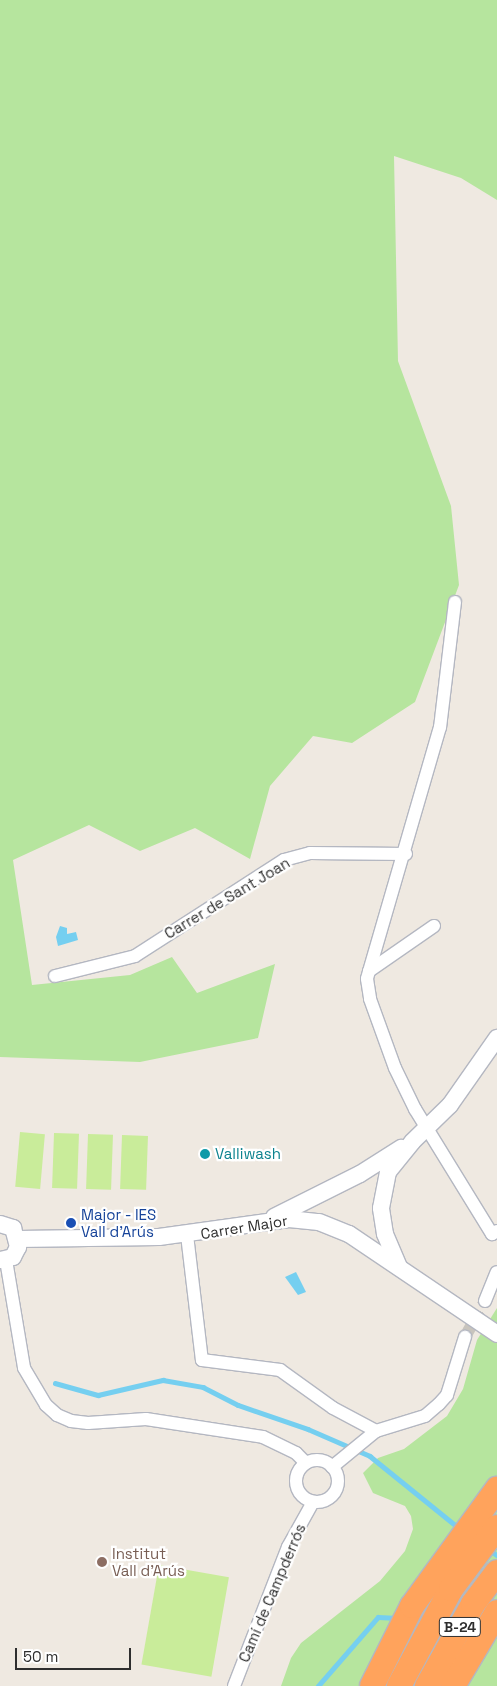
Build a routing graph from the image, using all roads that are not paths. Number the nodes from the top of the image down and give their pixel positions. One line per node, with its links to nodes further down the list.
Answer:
1 (455, 602): 2 (street)
2 (406, 854): 4 (street); 5 (street, Carrer de Sant Joan)
3 (434, 926): 4 (street)
4 (369, 971): 7 (street)
5 (55, 976)
6 (497, 1038): 7 (street)
7 (427, 1129): 8 (street); 11 (street)
8 (412, 1142): 9 (street); 15 (street)
9 (266, 1221): 12 (street, Carrer Major); 15 (street, Carrer Major)
10 (0, 1224): 13 (street)
11 (497, 1231)
12 (187, 1235): 13 (street, Carrer Major); 20 (street)
13 (18, 1239): 14 (street)
14 (3, 1260): 21 (street)
15 (400, 1269): 18 (street, Carrer Major)
16 (497, 1272): 17 (street)
17 (484, 1301)
18 (497, 1334)
19 (465, 1337): 20 (street)
20 (373, 1434): 22 (street)
21 (306, 1464): 22 (street); 24 (street)
22 (332, 1467): 24 (street)
23 (497, 1489): 29 (highway)
24 (313, 1502): 28 (street, Camí de Campderrós)
25 (497, 1528): 30 (highway, B-24)
26 (497, 1572): 31 (highway, B-24)
27 (497, 1612): 32 (highway)
28 (234, 1686)
29 (372, 1686)
30 (399, 1686)
31 (427, 1686)
32 (453, 1686)

